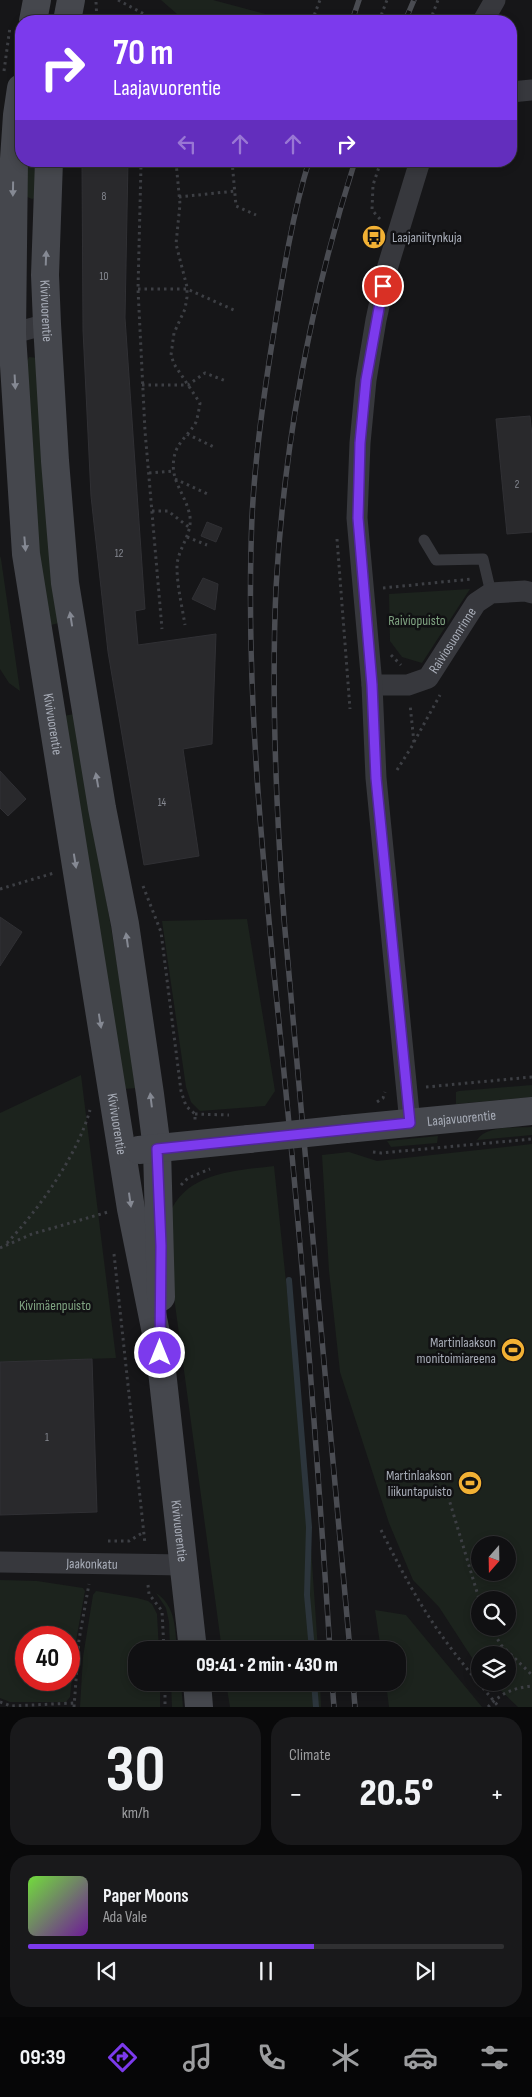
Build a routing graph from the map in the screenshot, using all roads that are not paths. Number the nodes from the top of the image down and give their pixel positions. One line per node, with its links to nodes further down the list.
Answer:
1 (37, 0): 4 (street)
2 (71, 0): 5 (street)
3 (495, 0): 6 (street)
4 (27, 15)
5 (68, 15)
6 (486, 15)
7 (7, 76): 10 (street, Kivivuorentie, one-way to 10)
8 (532, 90): 9 (street)
9 (517, 91)
10 (15, 107)
11 (15, 144): 15 (street, Kivivuorentie, one-way to 15)
12 (49, 167): 14 (street, Kivivuorentie, one-way to 12)
13 (418, 167): 19 (street)
14 (47, 324): 15 (street); 22 (street, Kivivuorentie, one-way to 14)
15 (6, 335): 23 (street, Kivivuorentie, one-way to 23)
16 (424, 540): 17 (lane)
17 (489, 585): 18 (street); 19 (street, Raiviosuonrinne)
18 (532, 593)
19 (372, 685): 21 (street)
20 (532, 1111): 21 (street, Laajavuorentie)
21 (410, 1123): 22 (street, Laajavuorentie, bridge)
22 (157, 1149): 23 (street, Laajavuorentie); 24 (street, Kivivuorentie)
23 (123, 1151): 24 (street, Kivivuorentie, one-way to 24)
24 (160, 1353): 26 (street, Kivivuorentie)
25 (0, 1562): 26 (street, Jaakonkatu)
26 (184, 1564): 27 (street, Kivivuorentie)
27 (192, 1641)
28 (197, 1691): 29 (street)
29 (199, 1707)

